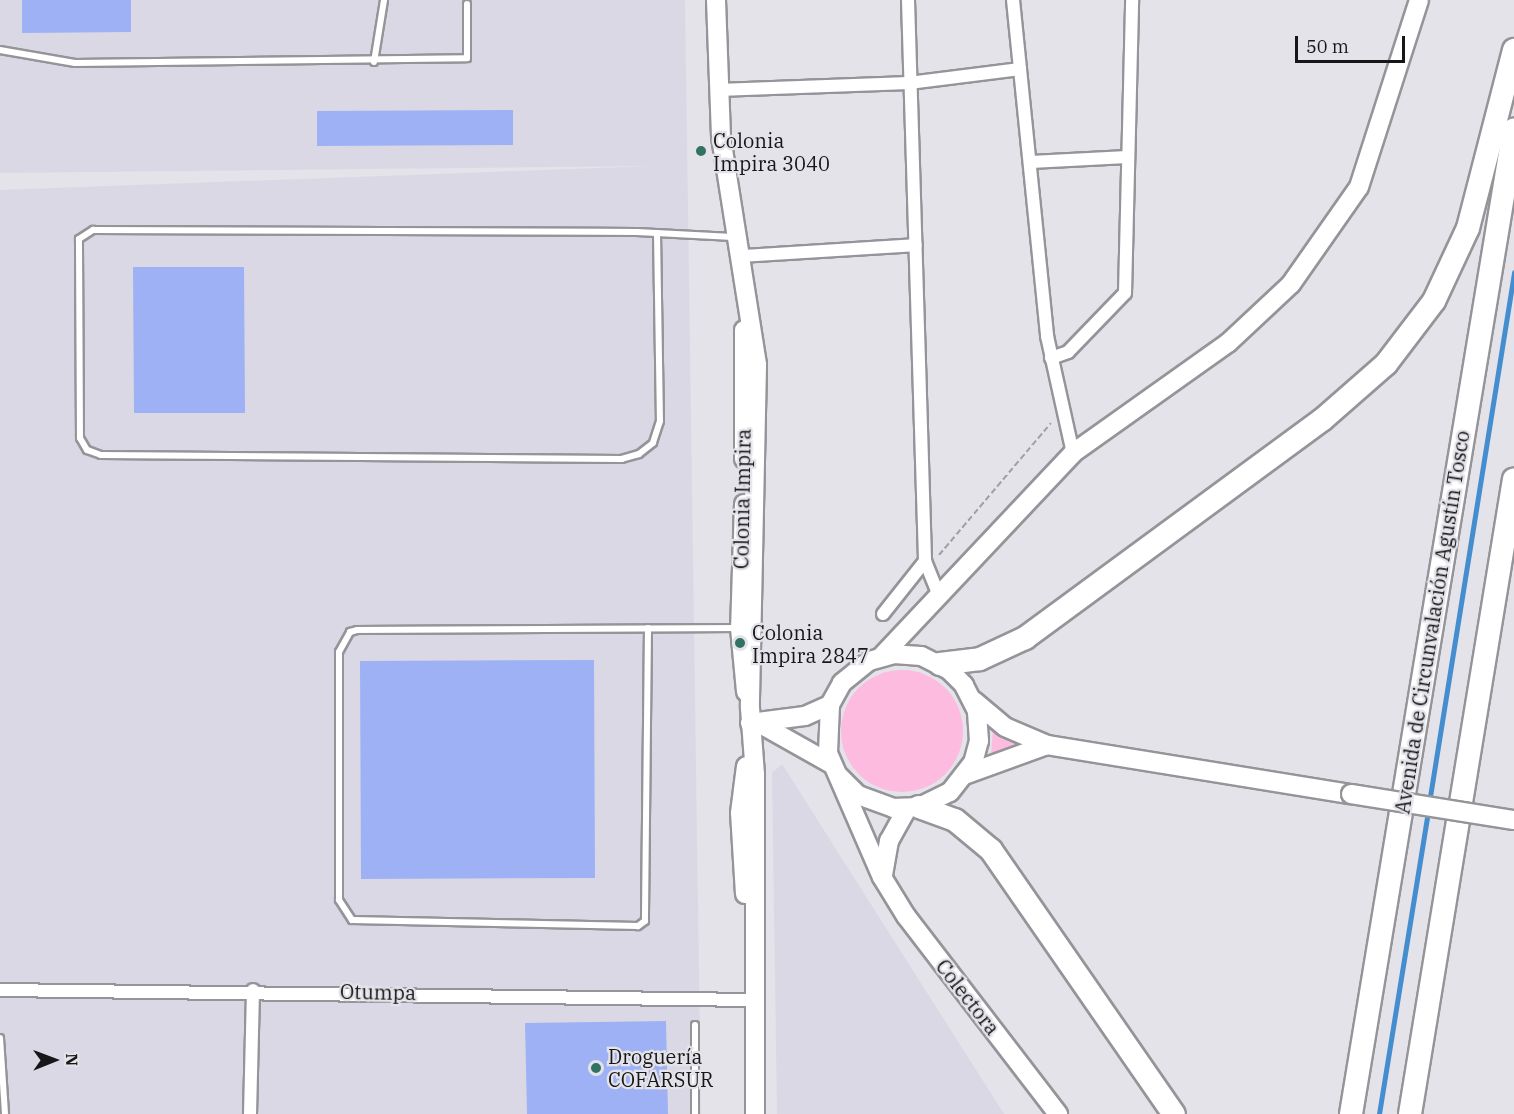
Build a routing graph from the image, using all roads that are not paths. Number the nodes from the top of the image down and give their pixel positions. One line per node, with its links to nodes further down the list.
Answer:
1 (384, 0): 10 (lane)
2 (716, 0): 13 (main road, Colonia Impira)
3 (908, 0): 12 (street)
4 (1013, 0): 11 (street)
5 (1132, 0): 15 (street)
6 (1419, 0): 23 (main road)
7 (466, 4): 10 (lane)
8 (0, 50): 10 (lane)
9 (1514, 50): 31 (highway)
10 (374, 62)
11 (1020, 69): 12 (street); 16 (street)
12 (909, 83): 13 (street); 19 (street)
13 (718, 90): 18 (main road, Colonia Impira)
14 (1514, 129): 52 (highway, Avenida de Circunvalación Agustín Tosco)
15 (1126, 157): 16 (street); 22 (street)
16 (1032, 162): 22 (street)
17 (657, 233): 17 (lane); 18 (lane)
18 (737, 237): 20 (main road, Colonia Impira)
19 (916, 245): 20 (street); 25 (street)
20 (742, 256): 21 (main road, Colonia Impira)
21 (747, 290): 29 (main road, Colonia Impira); 34 (main road, Colonia Impira)
22 (1051, 358): 23 (street)
23 (1072, 453): 26 (main road)
24 (1514, 479): 53 (highway)
25 (925, 561): 26 (street); 27 (street)
26 (938, 594): 30 (main road)
27 (883, 614)
28 (648, 628): 28 (lane); 29 (lane)
29 (740, 628): 34 (main road, Colonia Impira)
30 (881, 657): 31 (main road); 33 (main road)
31 (940, 664): 32 (main road)
32 (973, 700): 35 (main road); 37 (main road)
33 (830, 705): 34 (main road); 36 (main road)
34 (754, 719): 36 (main road); 43 (main road, Colonia Impira)
35 (1047, 745): 37 (main road); 39 (main road, bridge)
36 (836, 771): 38 (main road); 40 (main road, Colectora)
37 (967, 774): 38 (main road)
38 (913, 808): 40 (main road); 51 (highway)
39 (1514, 820)
40 (882, 877): 50 (main road, Colectora)
41 (0, 990): 42 (street, Otumpa)
42 (253, 990): 43 (street, Otumpa); 47 (street)
43 (755, 1000): 49 (main road, Colonia Impira)
44 (695, 1025): 48 (lane)
45 (0, 1038): 46 (lane)
46 (5, 1114)
47 (250, 1114)
48 (695, 1114)
49 (755, 1114)
50 (1058, 1114)
51 (1174, 1114)
52 (1351, 1114)
53 (1410, 1114)

